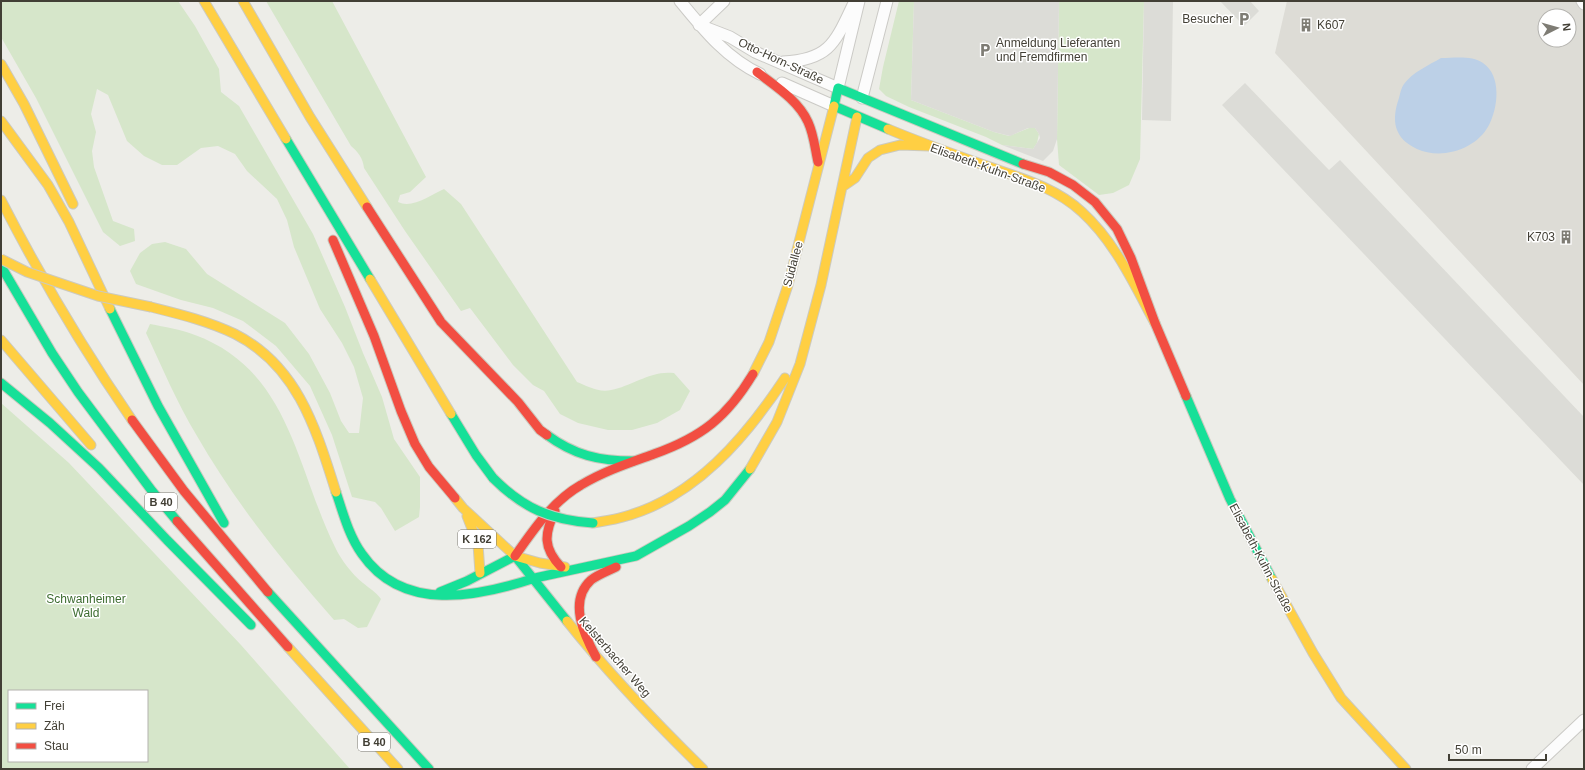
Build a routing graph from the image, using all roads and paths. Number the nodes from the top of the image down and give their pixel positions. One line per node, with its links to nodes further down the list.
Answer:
1 (204, 1): 20 (main road)
2 (243, 1): 31 (main road)
3 (680, 1): 10 (street, Otto-Horn-Straße)
4 (724, 1): 10 (street)
5 (855, 1): 11 (street)
6 (859, 1): 14 (street, Südallee)
7 (887, 1): 15 (street)
8 (1582, 1): 9 (street)
9 (1584, 4)
10 (700, 25): 11 (street, Otto-Horn-Straße); 13 (street, Otto-Horn-Straße)
11 (778, 62): 14 (street, Otto-Horn-Straße)
12 (1, 64): 24 (main road)
13 (756, 72): 16 (street, Otto-Horn-Straße); 21 (main road)
14 (838, 88): 15 (main road, Otto-Horn-Straße); 16 (main road, Südallee)
15 (862, 98): 17 (main road); 27 (main road, Elisabeth-Kuhn-Straße)
16 (834, 106): 17 (main road, Elisabeth-Kuhn-Straße); 21 (main road, Südallee)
17 (858, 117): 19 (main road, Elisabeth-Kuhn-Straße); 22 (main road)
18 (1, 121): 24 (main road)
19 (929, 146): 22 (main road); 27 (main road, Elisabeth-Kuhn-Straße)
20 (296, 155): 28 (main road, bridge); 33 (main road)
21 (819, 166): 31 (main road, Südallee)
22 (842, 188): 28 (main road)
23 (1, 200): 40 (main road, B 40)
24 (80, 244): 40 (main road)
25 (1, 259): 42 (main road, bridge)
26 (1, 266): 46 (main road, B 40)
27 (1155, 323): 51 (main road, Elisabeth-Kuhn-Straße)
28 (807, 337): 35 (main road)
29 (1, 340): 36 (main road, B 40)
30 (1, 383): 36 (main road)
31 (633, 461): 32 (main road)
32 (559, 504): 34 (main road); 37 (main road)
33 (463, 508): 34 (main road, Kelsterbacher Weg); 39 (main road, K 162)
34 (515, 556): 37 (main road); 39 (main road); 41 (main road, Kelsterbacher Weg)
35 (636, 556): 38 (main road); 44 (main road)
36 (192, 565): 43 (main road, B 40)
37 (561, 567): 38 (main road)
38 (578, 568): 41 (main road)
39 (480, 573): 42 (main road)
40 (255, 577): 49 (main road, B 40)
41 (534, 578): 42 (main road); 44 (main road, Kelsterbacher Weg)
42 (434, 594)
43 (257, 631)
44 (596, 657): 50 (main road, Kelsterbacher Weg)
45 (292, 665): 46 (main road, B 40)
46 (350, 715): 48 (main road, B 40)
47 (1584, 720): 52 (street)
48 (398, 769)
49 (429, 769)
50 (703, 769)
51 (1406, 769)
52 (1532, 769)

